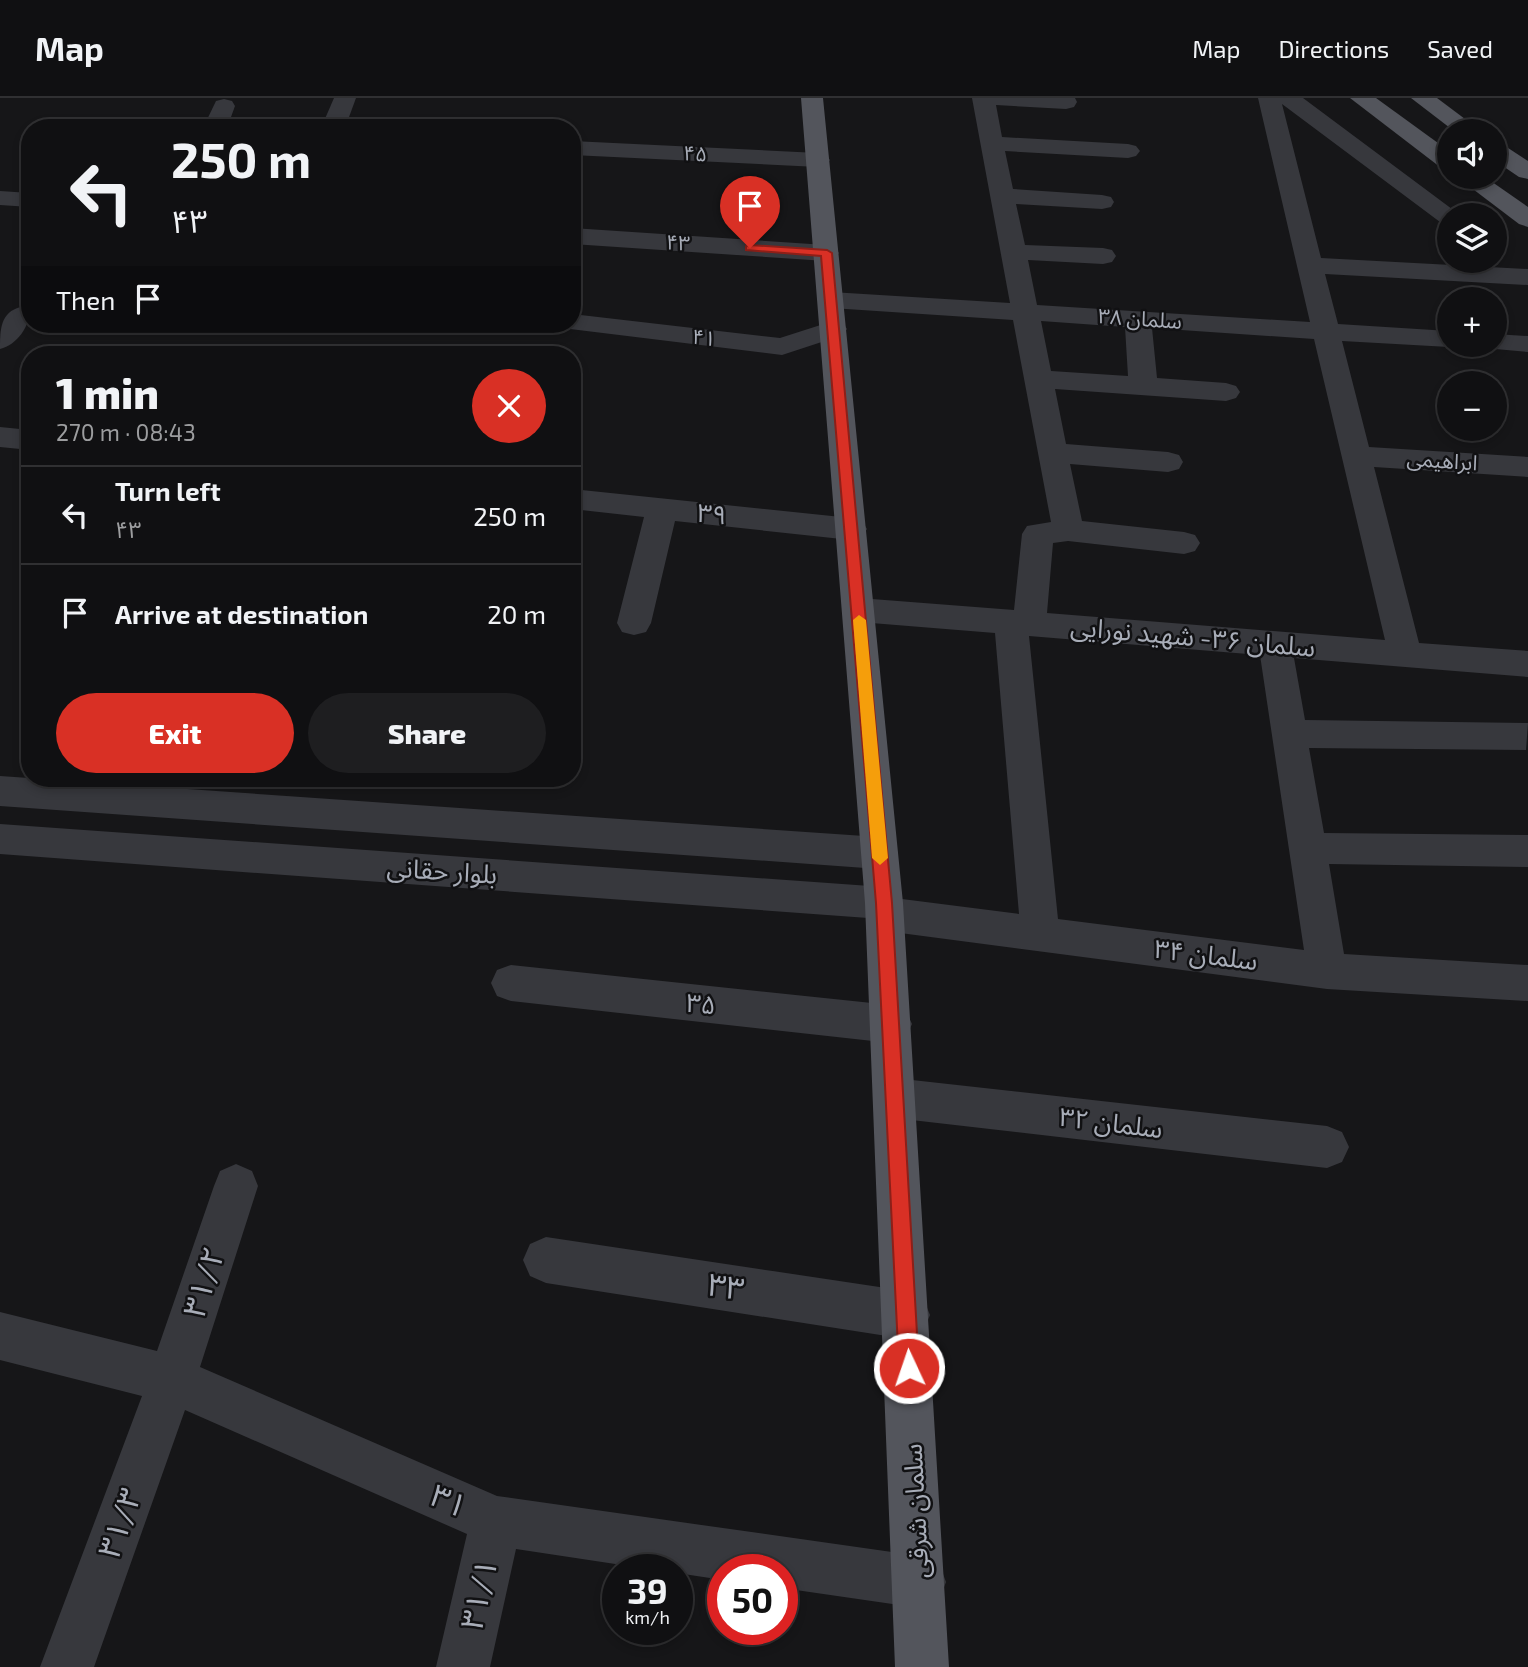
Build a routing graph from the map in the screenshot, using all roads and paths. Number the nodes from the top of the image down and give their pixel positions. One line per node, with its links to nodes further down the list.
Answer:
1 (345, 98): 10 (street)
2 (812, 98): 17 (main road, سلمان شرقی)
3 (983, 98): 12 (street)
4 (990, 98): 9 (street)
5 (1269, 98): 32 (street)
6 (1288, 98): 24 (street)
7 (1361, 98): 15 (main road)
8 (1422, 98): 11 (main road)
9 (1066, 102)
10 (337, 119)
11 (1452, 119)
12 (992, 143): 14 (street); 20 (street)
13 (581, 148): 17 (street, ۴۵)
14 (1128, 150)
15 (1437, 153)
16 (1507, 158): 18 (main road)
17 (818, 160): 29 (main road, سلمان شرقی)
18 (1528, 172)
19 (1486, 189): 25 (main road)
20 (1003, 196): 23 (street); 27 (street)
21 (0, 198): 22 (street)
22 (21, 199)
23 (1102, 202)
24 (1437, 207)
25 (1528, 219)
26 (581, 237): 29 (street, ۴۳)
27 (1013, 251): 30 (street); 34 (street)
28 (1507, 252): 31 (street)
29 (827, 253): 35 (main road, سلمان شرقی)
30 (1103, 256)
31 (1528, 262)
32 (1310, 265): 33 (street); 39 (street)
33 (1528, 277)
34 (1025, 312): 35 (street, سلمان ۳۸); 37 (street, سلمان ۳۸); 44 (street)
35 (832, 315): 38 (street, ۴۱); 55 (main road, سلمان شرقی)
36 (21, 316): 41 (street)
37 (1138, 319): 39 (street, سلمان ۳۸); 45 (street)
38 (581, 323)
39 (1326, 331): 40 (street, سلمان ۳۸); 50 (street)
40 (1437, 338)
41 (0, 341)
42 (1507, 343): 43 (street)
43 (1528, 344)
44 (1038, 379): 45 (street); 49 (street)
45 (1143, 386): 46 (street)
46 (1226, 392)
47 (0, 437): 48 (street)
48 (21, 439)
49 (1053, 453): 51 (street); 56 (street)
50 (1356, 456): 52 (street, ابراهیمی); 62 (street)
51 (1168, 462)
52 (1528, 467)
53 (581, 500): 54 (street, ۳۹)
54 (662, 509): 55 (street, ۳۹); 59 (street)
55 (851, 529): 58 (main road, سلمان شرقی)
56 (1068, 530): 57 (street); 60 (street)
57 (1184, 543)
58 (859, 610): 60 (street, سلمان ۳۶- شهید نورایی); 71 (main road, سلمان شرقی)
59 (635, 623)
60 (1020, 624): 61 (street, سلمان ۳۶- شهید نورایی); 73 (street)
61 (1275, 644): 62 (street, سلمان ۳۶- شهید نورایی); 64 (street)
62 (1405, 654): 63 (street, سلمان ۳۶- شهید نورایی)
63 (1528, 664)
64 (1289, 734): 65 (street); 69 (street)
65 (1526, 736)
66 (141, 790): 67 (street, بلوار حقانی); 71 (street, بلوار حقانی)
67 (0, 791)
68 (0, 839): 72 (street, بلوار حقانی)
69 (1308, 848): 70 (street); 74 (street)
70 (1528, 851)
71 (880, 853): 72 (main road, سلمان شرقی)
72 (884, 908): 73 (street, سلمان ۳۴); 77 (main road, سلمان شرقی)
73 (1040, 934): 74 (street, سلمان ۳۴)
74 (1327, 971): 75 (street, سلمان ۳۴)
75 (1528, 983)
76 (511, 984): 77 (street, ۳۵)
77 (891, 1024): 78 (main road, سلمان شرقی)
78 (894, 1098): 79 (street, سلمان ۳۲); 82 (main road, سلمان شرقی)
79 (1327, 1147)
80 (236, 1186): 84 (street, ۳۱/۲)
81 (546, 1260): 82 (street, ۳۳)
82 (906, 1315): 86 (main road, سلمان شرقی)
83 (0, 1336): 84 (street, ۳۱)
84 (172, 1379): 85 (street, ۳۱); 87 (street, ۳۱/۳)
85 (496, 1521): 86 (street, ۳۱); 88 (street, ۳۱/۱)
86 (920, 1583): 89 (main road, سلمان شرقی)
87 (67, 1667)
88 (463, 1667)
89 (922, 1667)

